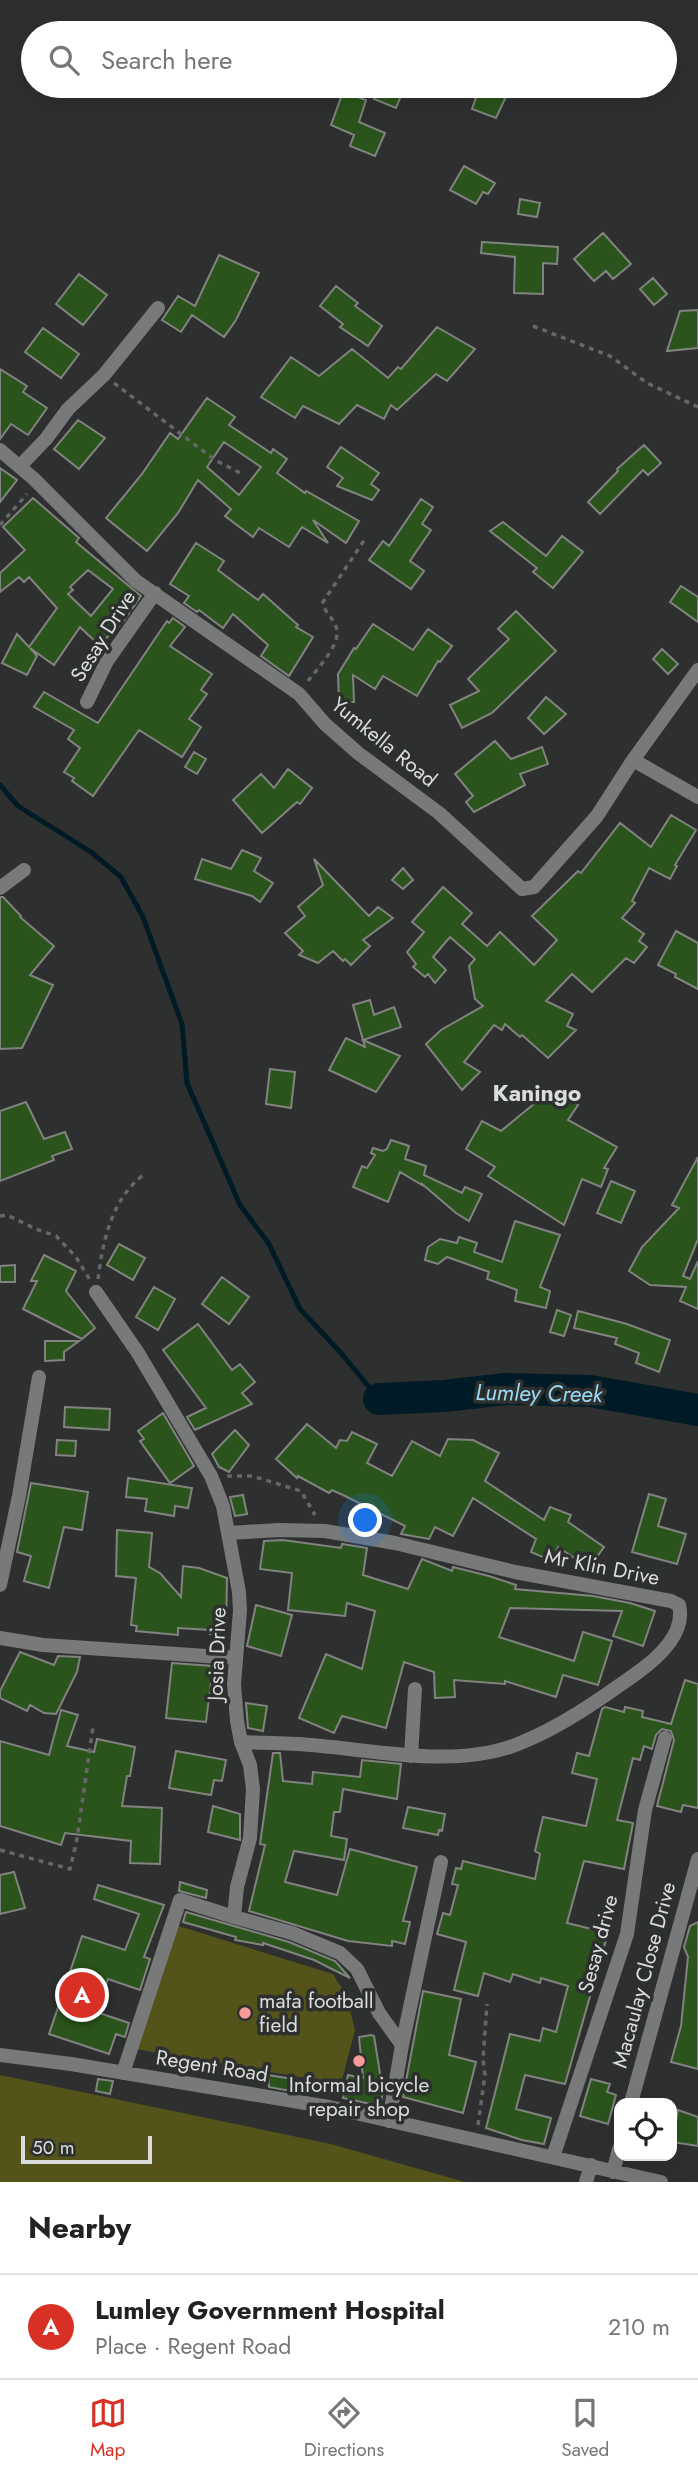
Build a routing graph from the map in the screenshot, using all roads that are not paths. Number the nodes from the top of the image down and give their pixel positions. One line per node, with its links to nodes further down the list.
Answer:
1 (158, 308): 3 (street)
2 (0, 450): 3 (street, Yumkella Road)
3 (20, 467): 4 (street, Yumkella Road)
4 (155, 593): 6 (street, Sesay Drive); 7 (street, Yumkella Road)
5 (698, 670): 7 (street, Yumkella Road)
6 (87, 702)
7 (633, 761): 8 (street)
8 (698, 797)
9 (24, 870): 10 (street)
10 (0, 888)
11 (96, 1292): 13 (street, Josia Drive)
12 (39, 1377): 14 (street)
13 (229, 1533): 16 (street, Josia Drive); 20 (street, Mr Klin Drive)
14 (0, 1585)
15 (0, 1638): 16 (street)
16 (236, 1658): 19 (street, Josia Drive)
17 (415, 1689): 20 (street)
18 (666, 1738): 29 (street, Sesay drive)
19 (241, 1742): 20 (street, Mr Klin Drive); 23 (street, Josia Drive)
20 (411, 1756)
21 (698, 1859): 27 (street, Macaulay Close Drive)
22 (441, 1862): 24 (street)
23 (234, 1917): 24 (street); 26 (street)
24 (402, 2045): 28 (street)
25 (0, 2055): 26 (street, Regent Road)
26 (123, 2073): 28 (street, Regent Road)
27 (632, 2098)
28 (389, 2121): 29 (street, Regent Road)
29 (553, 2157): 31 (street, Regent Road)
30 (616, 2161): 32 (street)
31 (591, 2165): 32 (street, Regent Road); 33 (street)
32 (613, 2172): 34 (street, Regent Road)
33 (586, 2182)
34 (661, 2182)

